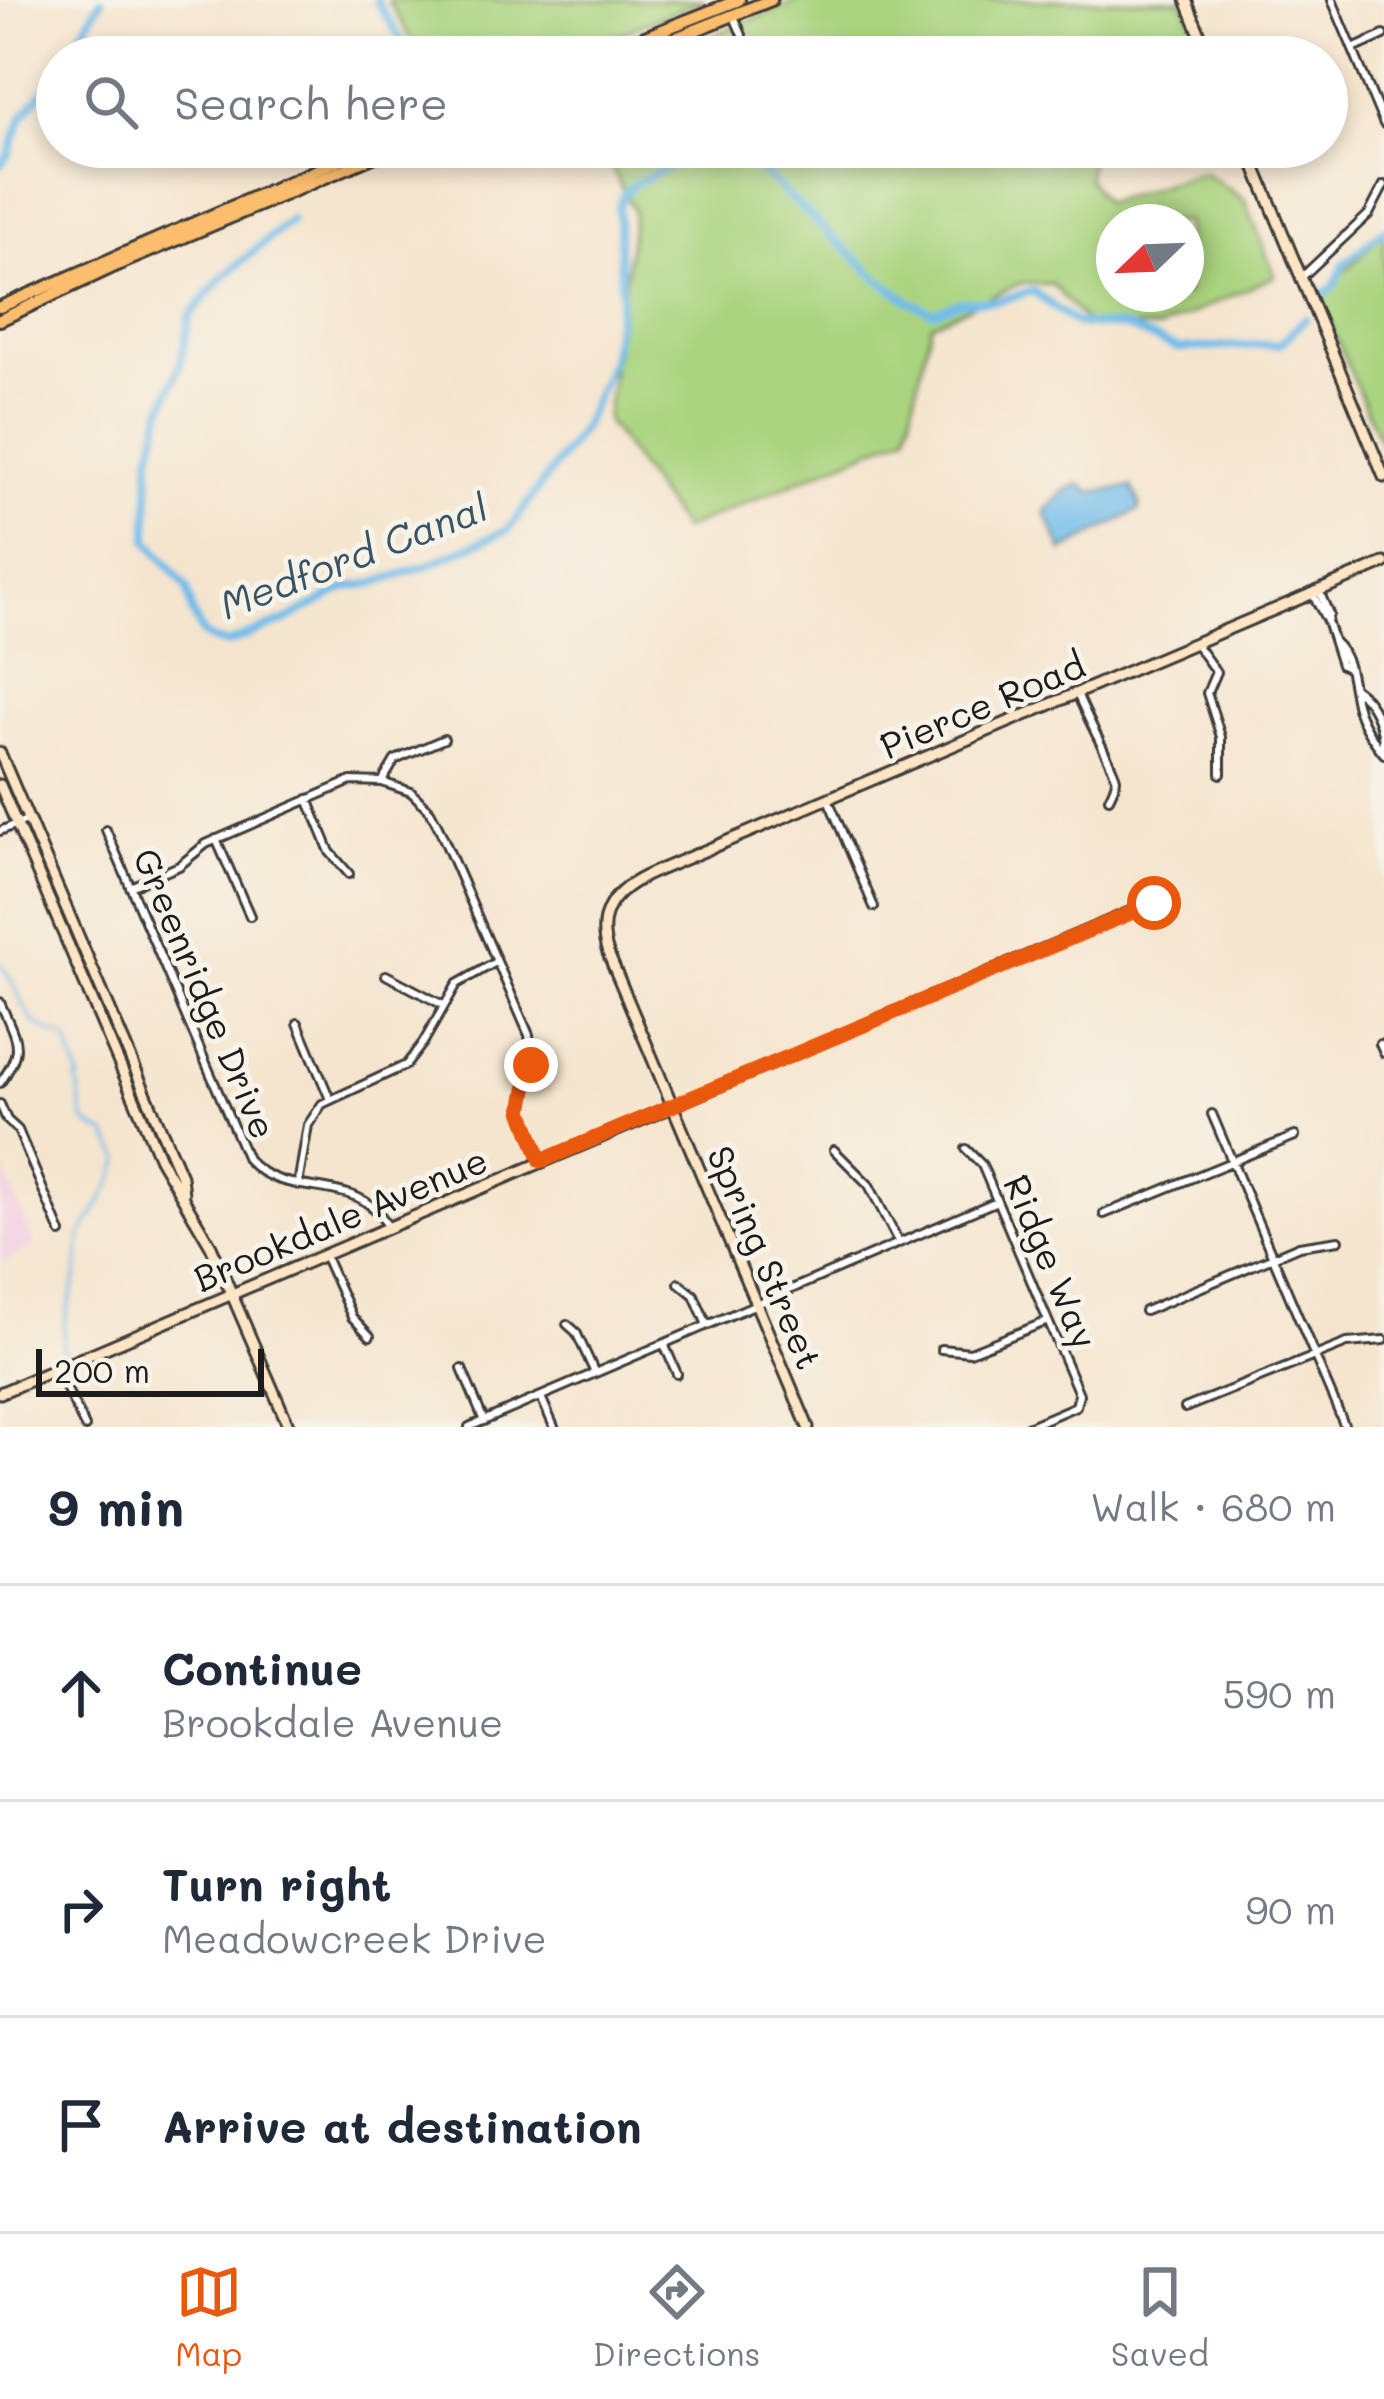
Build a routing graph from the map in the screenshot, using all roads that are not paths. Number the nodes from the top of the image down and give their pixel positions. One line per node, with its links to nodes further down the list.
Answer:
1 (771, 0): 4 (main road)
2 (1186, 0): 9 (street)
3 (1332, 0): 10 (street)
4 (732, 5): 5 (street); 7 (main road); 8 (main road)
5 (742, 35)
6 (1384, 35): 12 (street)
7 (650, 36)
8 (670, 36)
9 (1201, 36)
10 (1347, 36)
11 (1348, 37): 12 (street)
12 (1353, 49): 13 (street)
13 (1384, 124)
14 (321, 168): 19 (main road)
15 (347, 168): 20 (main road)
16 (1256, 168): 18 (street)
17 (1384, 185): 18 (street)
18 (1302, 277): 21 (street)
19 (0, 307)
20 (0, 320)
21 (1384, 477)
22 (1384, 562): 23 (street, Pierce Road)
23 (1316, 591): 24 (street, Pierce Road); 25 (street)
24 (1195, 643): 26 (street, Pierce Road); 30 (street)
25 (1355, 689): 29 (street); 29 (street)
26 (1077, 693): 34 (street); 35 (street, Pierce Road)
27 (444, 739): 31 (street)
28 (0, 753): 36 (street)
29 (1383, 753)
30 (1221, 774)
31 (382, 782): 33 (street); 47 (street)
32 (0, 785): 37 (street)
33 (307, 798): 40 (street); 41 (street)
34 (1109, 798)
35 (828, 799): 44 (street, Pierce Road); 45 (street)
36 (29, 819): 37 (street); 64 (street)
37 (16, 824): 39 (street); 64 (street)
38 (106, 830): 42 (street, Greenridge Drive)
39 (0, 832)
40 (216, 839): 42 (street); 46 (street)
41 (350, 874)
42 (130, 887): 63 (street, Greenridge Drive)
43 (1165, 896): 55 (street, Brookdale Avenue)
44 (608, 906): 55 (street, Spring Street)
45 (874, 907)
46 (250, 916)
47 (496, 962): 50 (street); 62 (street)
48 (386, 975): 50 (street)
49 (0, 1002): 52 (street)
50 (443, 1005): 53 (street)
51 (298, 1023): 53 (street)
52 (0, 1083)
53 (330, 1099): 63 (street)
54 (0, 1104): 57 (street)
55 (674, 1106): 62 (street, Brookdale Avenue); 75 (street, Spring Street)
56 (1212, 1114): 61 (street)
57 (3, 1122): 68 (street)
58 (1295, 1136): 61 (street)
59 (833, 1150): 70 (street)
60 (966, 1150): 65 (street, Ridge Way)
61 (1231, 1159): 66 (street); 72 (street)
62 (541, 1161): 67 (street, Brookdale Avenue)
63 (298, 1185): 67 (street, Greenridge Drive)
64 (184, 1194): 74 (street)
65 (997, 1201): 70 (street); 77 (street, Ridge Way)
66 (1104, 1214)
67 (388, 1227): 71 (street, Brookdale Avenue)
68 (61, 1232)
69 (1339, 1240): 72 (street)
70 (899, 1243): 75 (street)
71 (324, 1253): 74 (street, Brookdale Avenue); 80 (street)
72 (1272, 1257): 76 (street); 84 (street)
73 (679, 1282): 79 (street)
74 (232, 1293): 85 (street, Brookdale Avenue); 94 (street)
75 (757, 1304): 79 (street); 98 (street, Spring Street)
76 (1145, 1311)
77 (1048, 1321): 83 (street); 99 (street, Ridge Way)
78 (567, 1324): 87 (street)
79 (706, 1325): 82 (street)
80 (370, 1336)
81 (1384, 1340): 84 (street)
82 (664, 1343): 87 (street); 88 (street)
83 (941, 1348)
84 (1314, 1356): 91 (street); 100 (street)
85 (57, 1369): 89 (street, Brookdale Avenue); 93 (street)
86 (462, 1369): 92 (street)
87 (595, 1373): 90 (street)
88 (677, 1374)
89 (0, 1393)
90 (541, 1396): 92 (street); 97 (street)
91 (1185, 1408)
92 (487, 1419): 95 (street); 96 (street)
93 (85, 1427)
94 (289, 1427)
95 (469, 1427)
96 (494, 1427)
97 (554, 1427)
98 (808, 1427)
99 (1027, 1427)
100 (1345, 1427)

